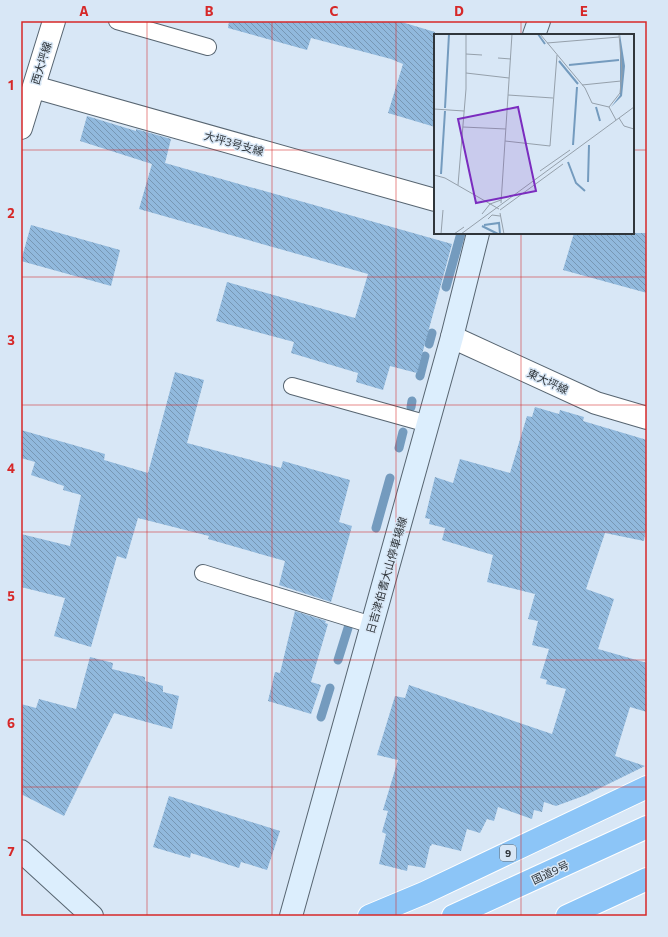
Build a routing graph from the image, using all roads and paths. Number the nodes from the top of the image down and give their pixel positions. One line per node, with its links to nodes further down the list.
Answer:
1 (54, 21): 6 (street, 西大坪線)
2 (117, 21): 5 (lane)
3 (538, 21): 4 (main road)
4 (534, 34)
5 (208, 47)
6 (34, 87): 7 (street, 西大坪線); 8 (street, 大坪3号支線)
7 (21, 128)
8 (434, 200)
9 (478, 234): 10 (main road, 日吉津伯耆大山停車場線)
10 (452, 337): 12 (street, 東大坪線); 13 (main road, 日吉津伯耆大山停車場線)
11 (292, 386): 13 (lane)
12 (647, 418)
13 (428, 424): 15 (main road, 日吉津伯耆大山停車場線)
14 (203, 573): 15 (lane)
15 (372, 625): 21 (main road, 日吉津伯耆大山停車場線)
16 (647, 787): 22 (highway, 9)
17 (647, 827): 23 (highway, 国道9号)
18 (21, 851): 20 (main road)
19 (647, 879): 24 (highway)
20 (92, 916)
21 (291, 916)
22 (369, 916)
23 (453, 916)
24 (567, 916)

